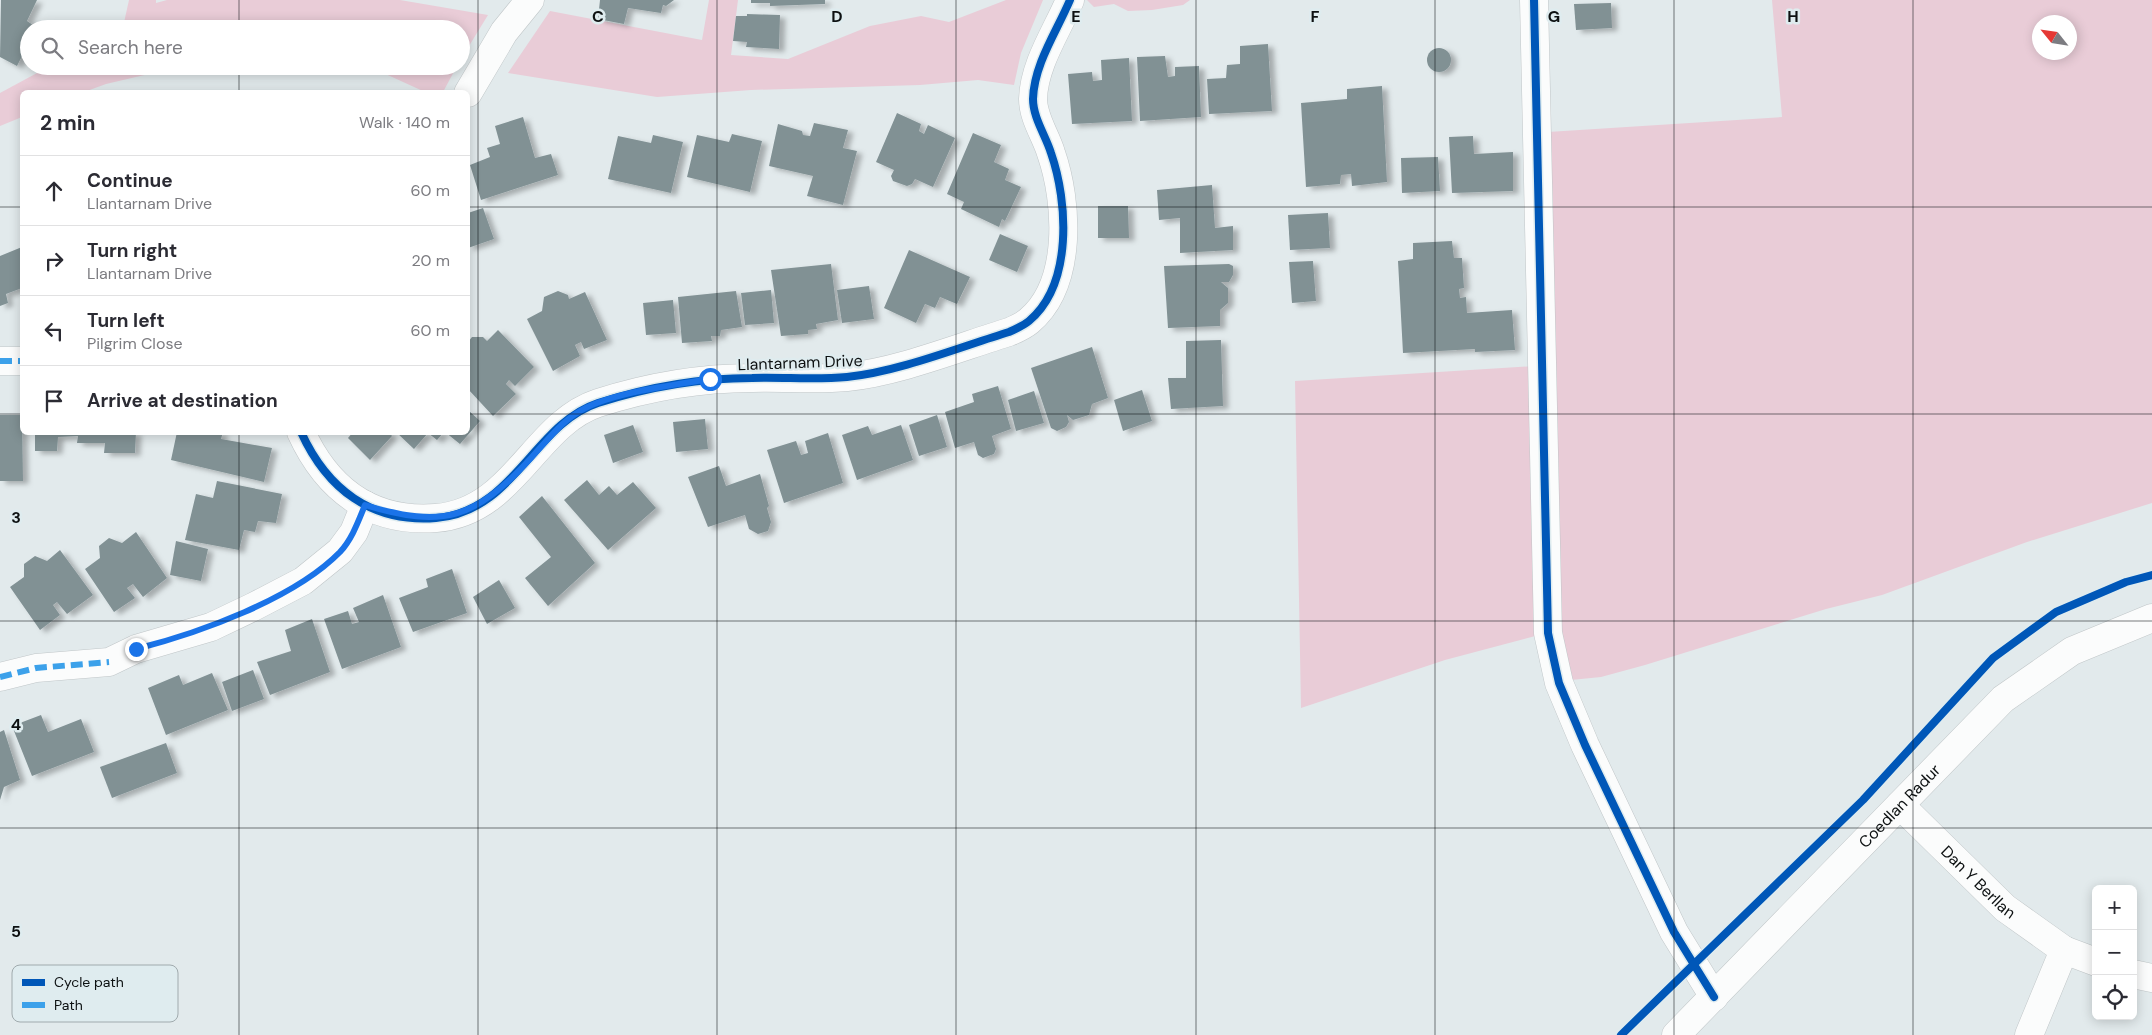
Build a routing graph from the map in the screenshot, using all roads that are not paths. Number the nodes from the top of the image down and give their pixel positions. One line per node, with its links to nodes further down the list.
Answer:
1 (530, 0): 4 (street)
2 (1070, 0): 8 (street, Llantarnam Drive)
3 (1534, 0): 16 (street)
4 (470, 90)
5 (0, 361): 6 (street)
6 (20, 361)
7 (302, 435): 8 (street, Llantarnam Drive)
8 (365, 505): 10 (street)
9 (2152, 618): 11 (street, Coedlan Radur)
10 (0, 678)
11 (1900, 806): 12 (street, Dan Y Berllan); 16 (street, Coedlan Radur)
12 (2064, 950): 13 (street, Dan Y Berllan); 18 (street)
13 (2092, 960)
14 (2137, 975): 15 (street)
15 (2152, 978)
16 (1714, 997): 17 (street, Coedlan Radur)
17 (1676, 1035)
18 (2029, 1035)

